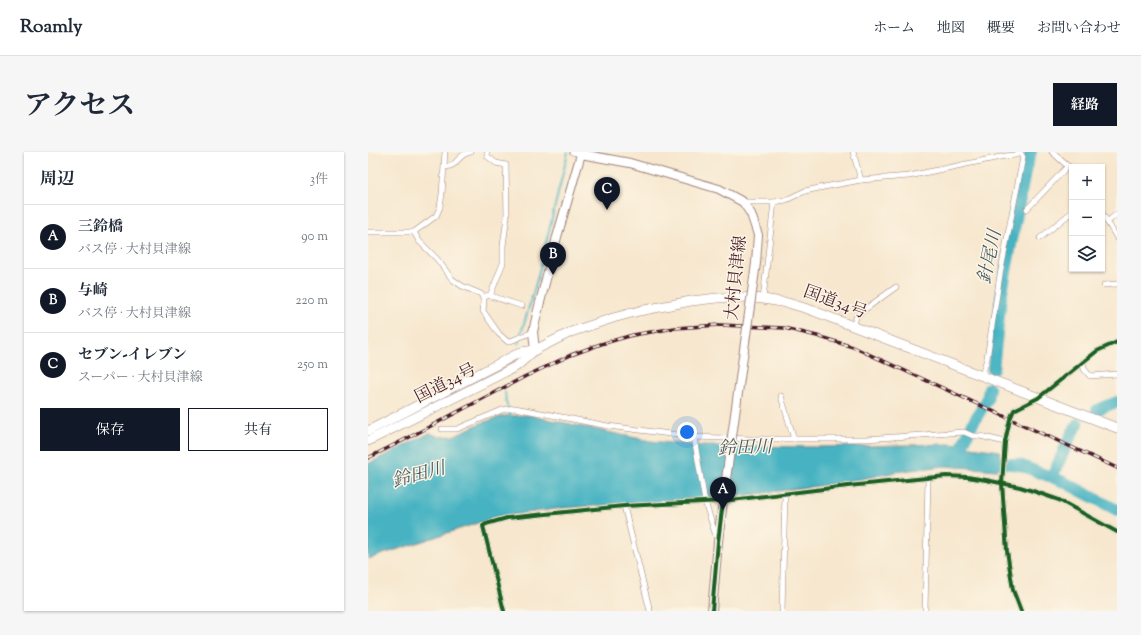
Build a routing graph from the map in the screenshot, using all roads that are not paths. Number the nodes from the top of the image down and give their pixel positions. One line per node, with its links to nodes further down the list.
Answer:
1 (445, 152): 9 (street)
2 (471, 152): 9 (street)
3 (487, 152): 27 (street)
4 (572, 152): 8 (street)
5 (853, 152): 12 (street)
6 (1020, 152): 12 (street); 39 (street)
7 (1052, 152): 10 (street)
8 (581, 154): 13 (main road); 34 (main road)
9 (444, 167): 21 (street)
10 (1069, 167)
11 (1069, 169): 15 (street)
12 (861, 180): 14 (street)
13 (743, 202): 14 (street); 53 (main road, 大村貝津線, bridge)
14 (774, 202): 30 (street)
15 (1027, 209)
16 (1069, 214): 22 (street)
17 (1117, 214): 19 (street)
18 (1105, 218): 19 (street)
19 (1107, 222): 23 (street)
20 (368, 232): 21 (street)
21 (414, 232): 29 (street)
22 (1040, 238)
23 (1117, 238)
24 (1117, 284): 25 (street)
25 (1104, 285)
26 (896, 287): 31 (street)
27 (490, 296): 29 (street); 32 (street)
28 (871, 297): 31 (street)
29 (483, 298): 34 (street)
30 (763, 299): 33 (highway, 国道34号); 36 (highway, 国道34号)
31 (875, 302): 33 (street)
32 (522, 306)
33 (853, 326): 39 (highway, 国道34号)
34 (529, 334): 36 (main road)
35 (1117, 342): 37 (street)
36 (535, 350): 44 (highway, 国道34号); 47 (highway, 国道34号)
37 (1082, 362): 38 (street); 41 (street)
38 (1117, 374)
39 (982, 376): 41 (highway, 国道34号)
40 (781, 396): 46 (street)
41 (1038, 398): 43 (highway, 国道34号); 48 (street)
42 (442, 428): 45 (street)
43 (1117, 428)
44 (368, 431)
45 (694, 437): 46 (street); 52 (street)
46 (794, 439): 48 (street)
47 (368, 441)
48 (1005, 443): 50 (street)
49 (928, 479): 50 (street); 51 (street); 61 (street)
50 (1002, 483): 55 (street); 62 (street)
51 (784, 494): 53 (street); 60 (street)
52 (704, 500): 53 (street); 54 (street); 56 (street)
53 (723, 501): 56 (main road, 大村貝津線)
54 (624, 506): 57 (street); 58 (street)
55 (1117, 532)
56 (718, 542): 59 (main road, 大村貝津線)
57 (504, 611)
58 (650, 611)
59 (712, 611)
60 (782, 611)
61 (925, 611)
62 (1021, 611)

